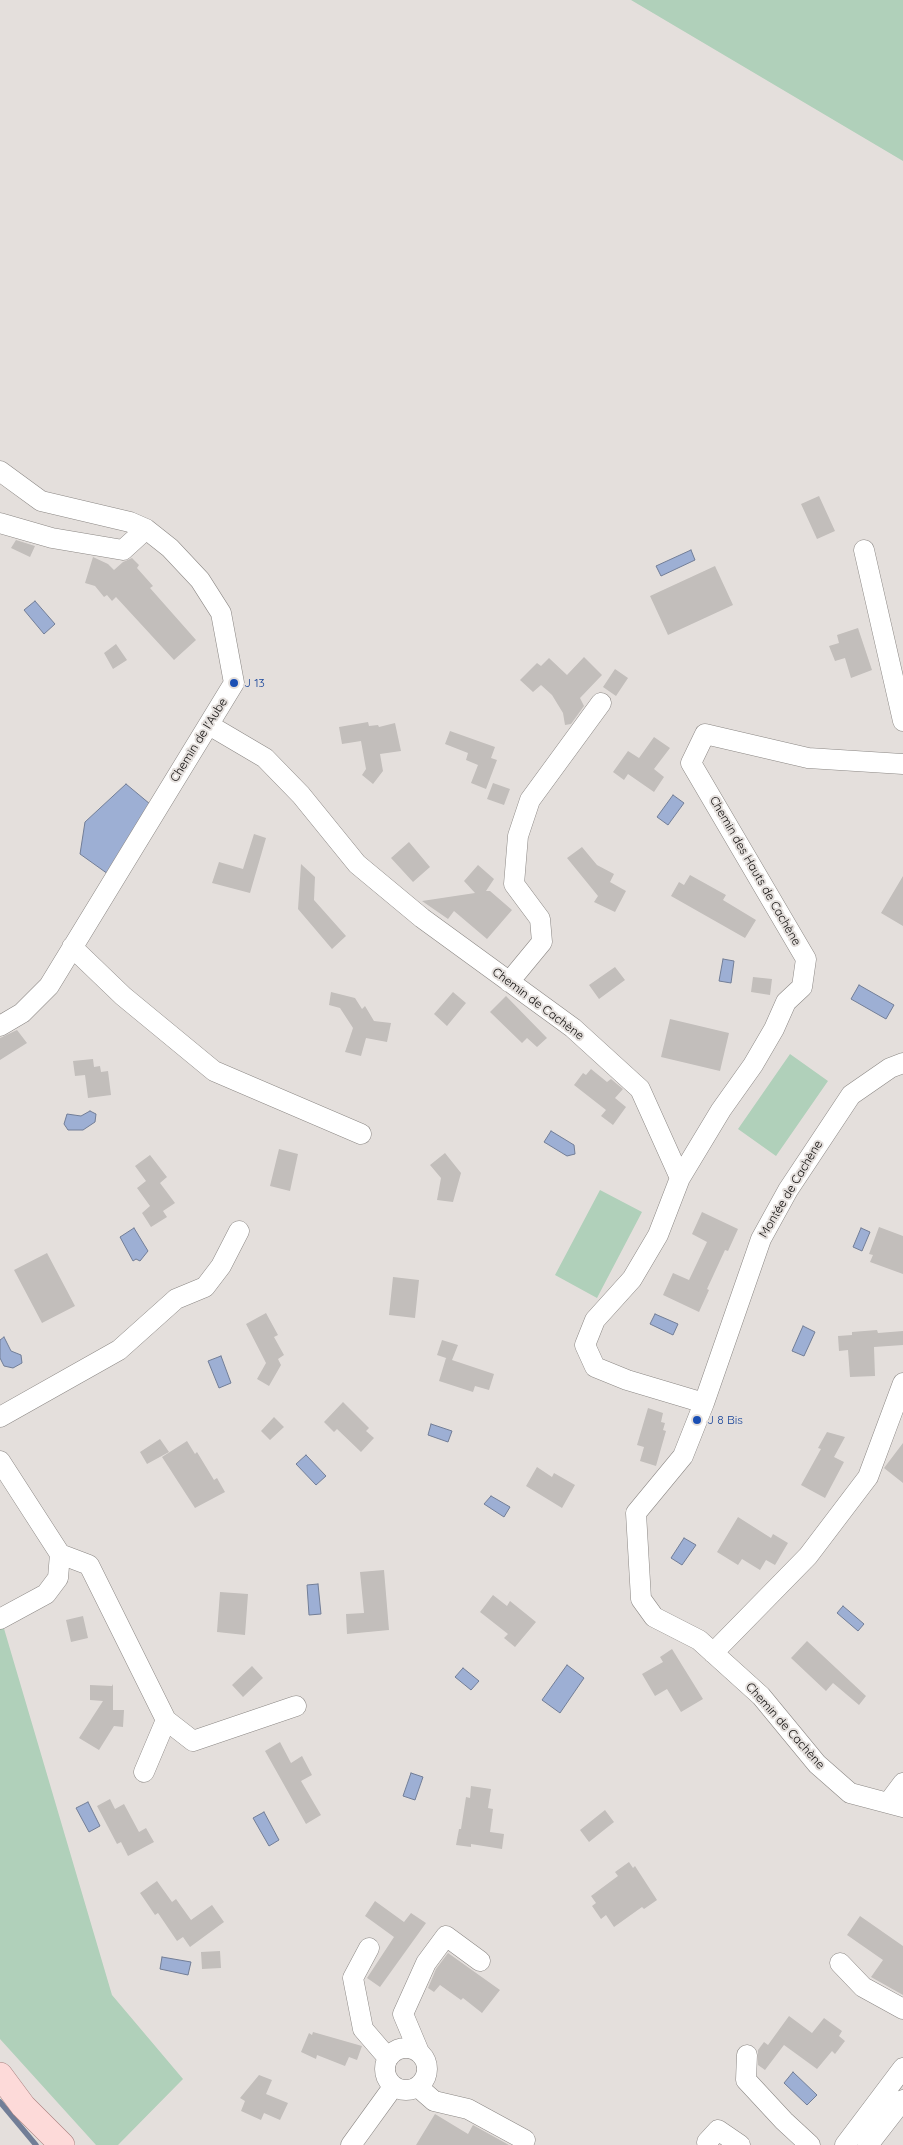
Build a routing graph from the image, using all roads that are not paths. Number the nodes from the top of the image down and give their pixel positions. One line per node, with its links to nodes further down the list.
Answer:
1 (0, 471): 3 (street, Chemin de l'Aube)
2 (0, 523): 3 (street)
3 (146, 528): 7 (street, Chemin de l'Aube)
4 (864, 550): 6 (street)
5 (601, 703): 10 (street)
6 (903, 721)
7 (209, 725): 9 (street, Chemin de l'Aube); 10 (street, Chemin de Cachène)
8 (903, 764): 14 (street, Chemin des Hauts de Cachène)
9 (72, 947): 11 (street, Chemin de l'Aube); 13 (street)
10 (509, 982): 14 (street, Chemin de Cachène)
11 (0, 1026)
12 (903, 1063): 17 (street, Montée de Cachène)
13 (361, 1134)
14 (680, 1178): 17 (street)
15 (239, 1231): 18 (street)
16 (903, 1383): 22 (street)
17 (704, 1403): 22 (street, Chemin de Cachène)
18 (0, 1417)
19 (0, 1461): 20 (street)
20 (60, 1554): 21 (street); 24 (street)
21 (0, 1619)
22 (713, 1653): 27 (street, Chemin de Cachène)
23 (296, 1706): 24 (street)
24 (166, 1720): 25 (street)
25 (144, 1772)
26 (903, 1783): 27 (street)
27 (896, 1805)
28 (369, 1948): 34 (street)
29 (480, 1961): 32 (street)
30 (840, 1963): 31 (street)
31 (903, 2009)
32 (419, 2052): 34 (street); 38 (street)
33 (747, 2055): 45 (street)
34 (388, 2058): 37 (street)
35 (903, 2068): 46 (street)
36 (0, 2075): 42 (main road)
37 (393, 2086): 38 (street); 43 (street)
38 (418, 2087): 40 (street)
39 (903, 2100): 47 (street)
40 (525, 2140)
41 (707, 2142): 44 (street)
42 (62, 2145)
43 (351, 2145)
44 (740, 2145)
45 (810, 2145)
46 (845, 2145)
47 (868, 2145)

